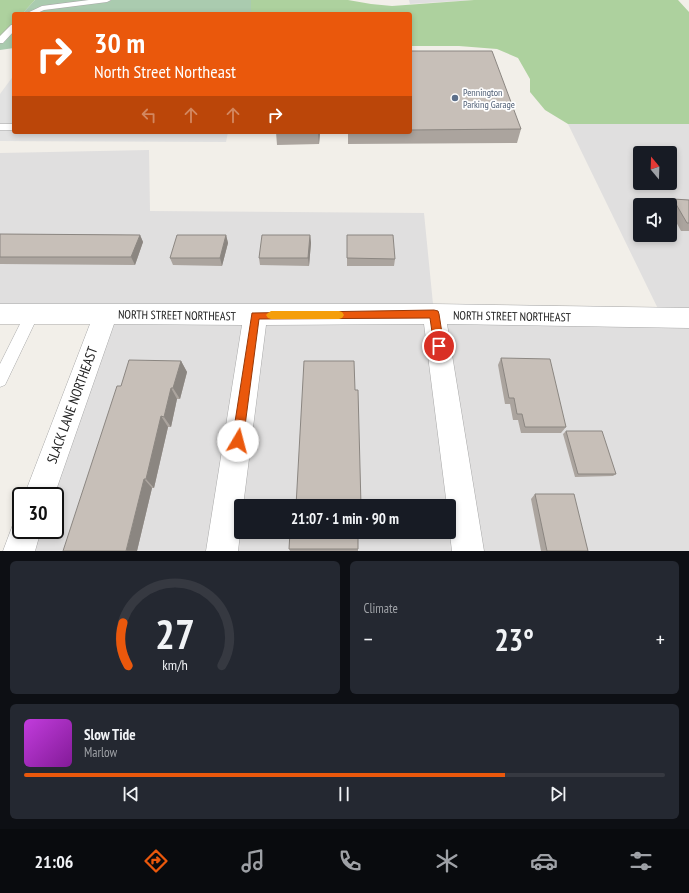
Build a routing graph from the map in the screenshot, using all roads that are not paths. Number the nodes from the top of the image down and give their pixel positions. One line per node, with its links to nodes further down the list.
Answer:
1 (107, 0): 2 (lane)
2 (33, 12)
3 (12, 29): 4 (lane)
4 (0, 41)
5 (0, 127): 6 (lane)
6 (12, 127)
7 (0, 314): 8 (street, NORTH STREET NORTHEAST)
8 (32, 314): 9 (street, NORTH STREET NORTHEAST); 13 (lane)
9 (106, 314): 11 (street, NORTH STREET NORTHEAST); 14 (street, SLACK LANE NORTHEAST)
10 (434, 314): 11 (street, NORTH STREET NORTHEAST); 12 (street, NORTH STREET NORTHEAST); 18 (street)
11 (255, 316): 17 (street)
12 (689, 318)
13 (0, 380)
14 (42, 487)
15 (23, 539): 16 (street)
16 (18, 551)
17 (222, 551)
18 (468, 551)

